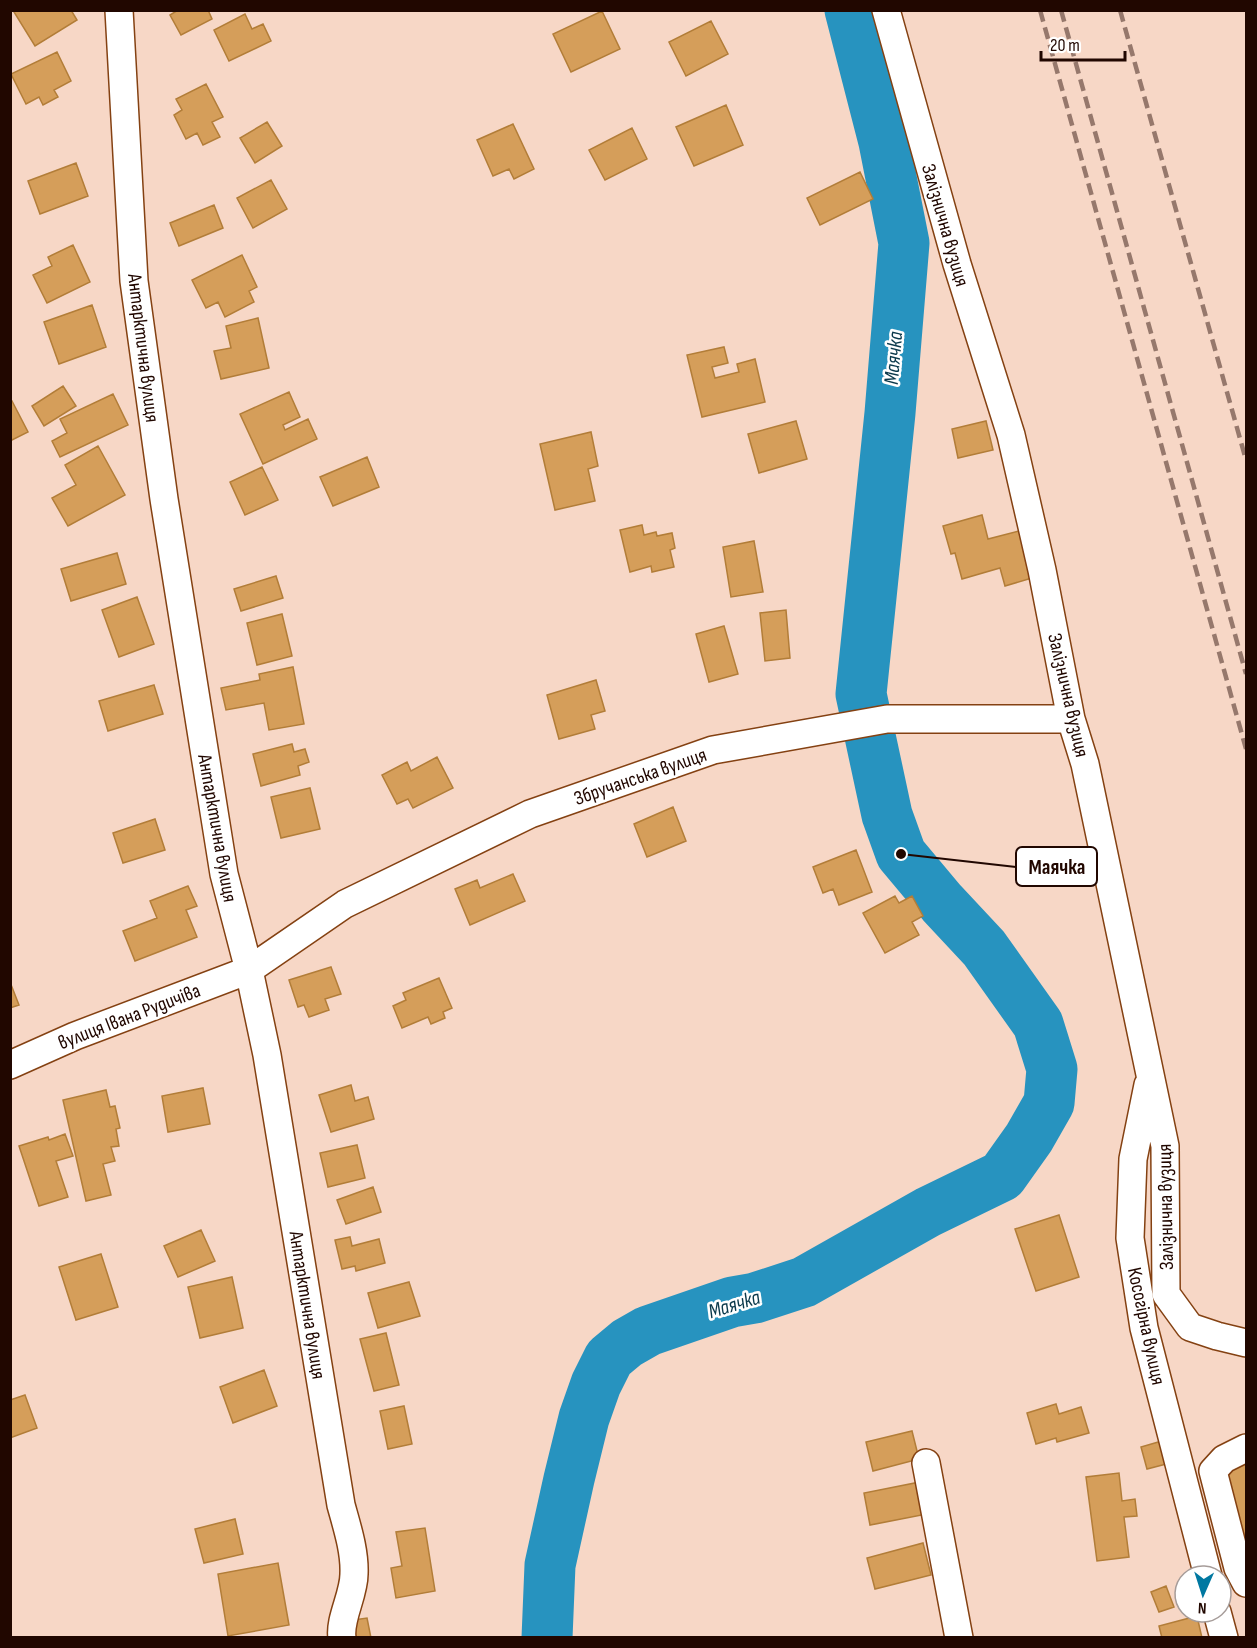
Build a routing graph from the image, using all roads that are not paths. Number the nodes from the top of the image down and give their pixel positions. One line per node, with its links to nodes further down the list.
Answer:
1 (119, 10): 4 (street, Антарктична вулиця)
2 (886, 10): 3 (street, Залізнична вузиця)
3 (1071, 718): 4 (street, Збручанська вулиця); 6 (street, Залізнична вузиця)
4 (249, 970): 5 (street, вулиця Івана Рудичіва); 12 (street, Антарктична вулиця)
5 (10, 1065)
6 (1150, 1072): 7 (street, Залізнична вузиця); 10 (street, Косогірна вулиця)
7 (1246, 1343)
8 (1246, 1448): 11 (street)
9 (926, 1463): 13 (street)
10 (1205, 1564)
11 (1246, 1583)
12 (342, 1638)
13 (959, 1638)

